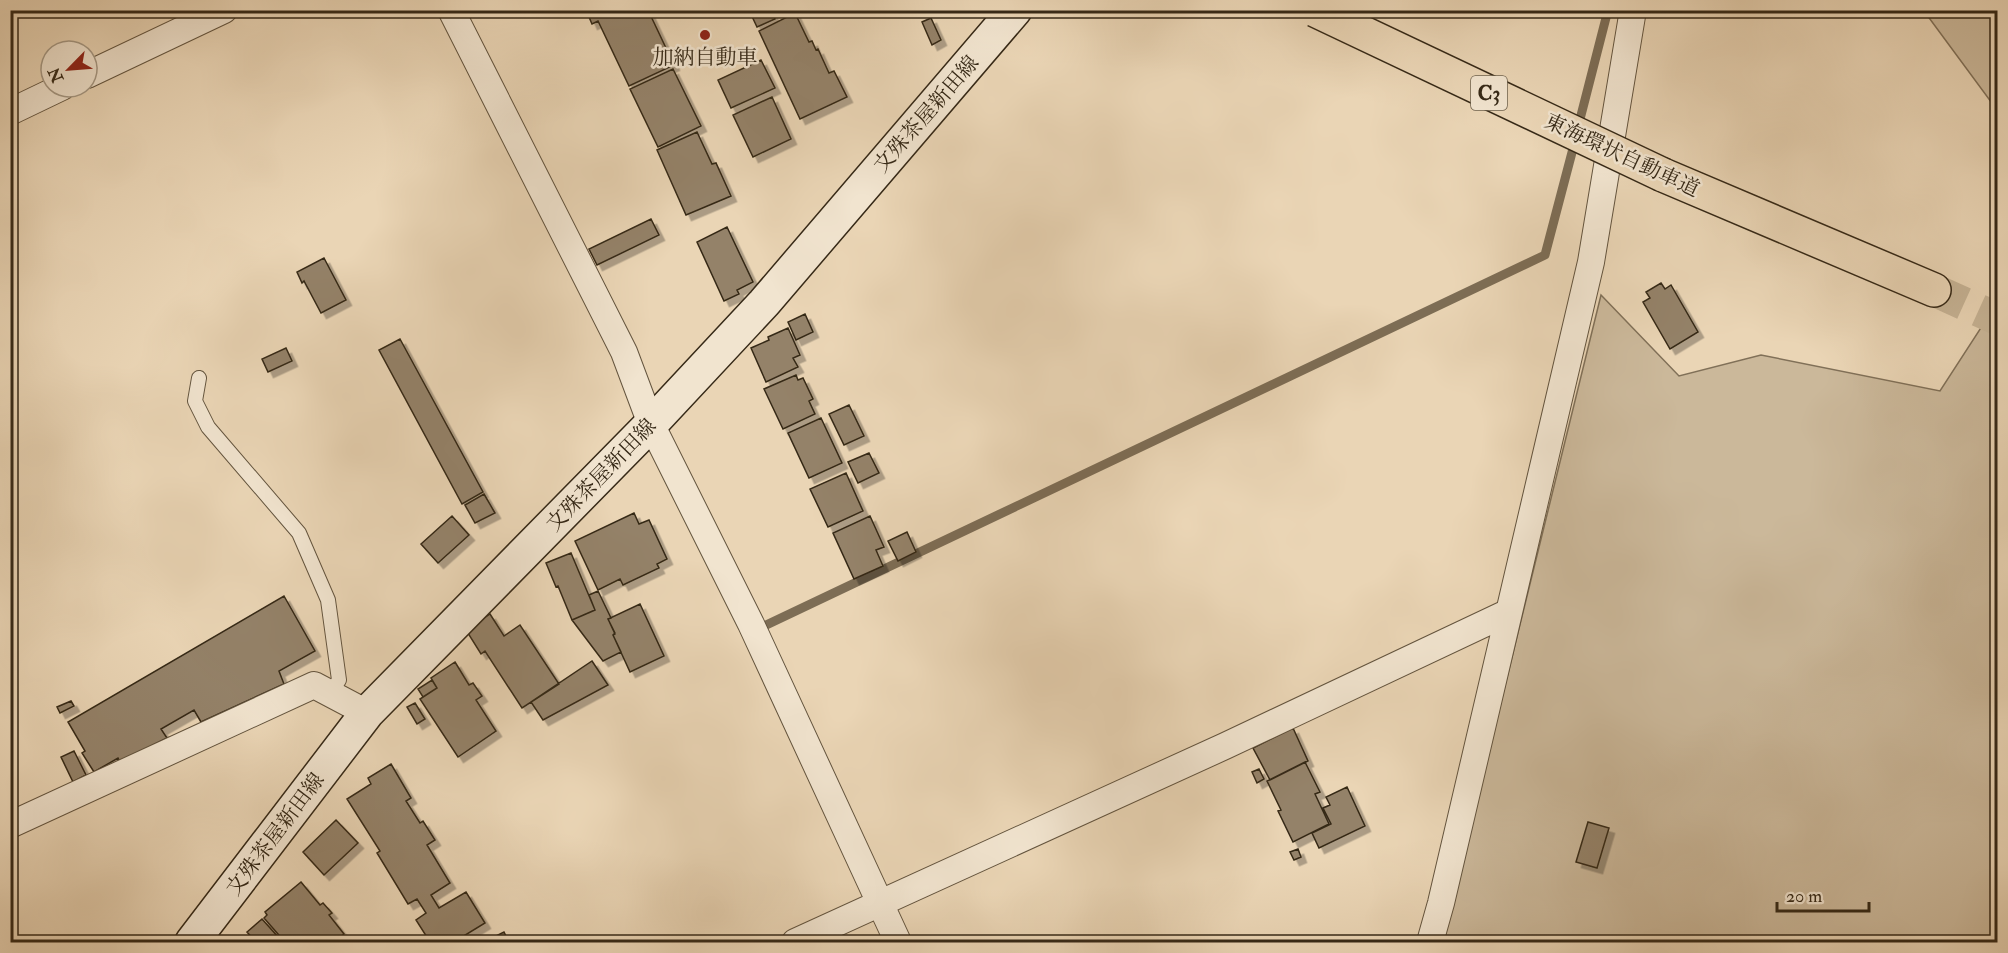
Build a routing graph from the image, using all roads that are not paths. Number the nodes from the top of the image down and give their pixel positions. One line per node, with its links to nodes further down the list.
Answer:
1 (224, 10): 6 (street)
2 (451, 10): 11 (street)
3 (1015, 10): 11 (main road, 文殊茶屋新田線)
4 (1315, 10): 9 (highway, 東海環状自動車道 / C3, bridge)
5 (1633, 10): 12 (street)
6 (99, 69)
7 (39, 98): 8 (street)
8 (10, 112)
9 (1934, 290)
10 (199, 378): 13 (lane)
11 (651, 424): 14 (main road, 文殊茶屋新田線); 16 (street)
12 (1509, 612): 16 (street); 20 (street)
13 (330, 694): 14 (street); 15 (street)
14 (367, 713): 17 (main road, 文殊茶屋新田線)
15 (10, 825)
16 (880, 903): 18 (street); 19 (street)
17 (192, 942)
18 (795, 942)
19 (898, 942)
20 (1430, 942)

